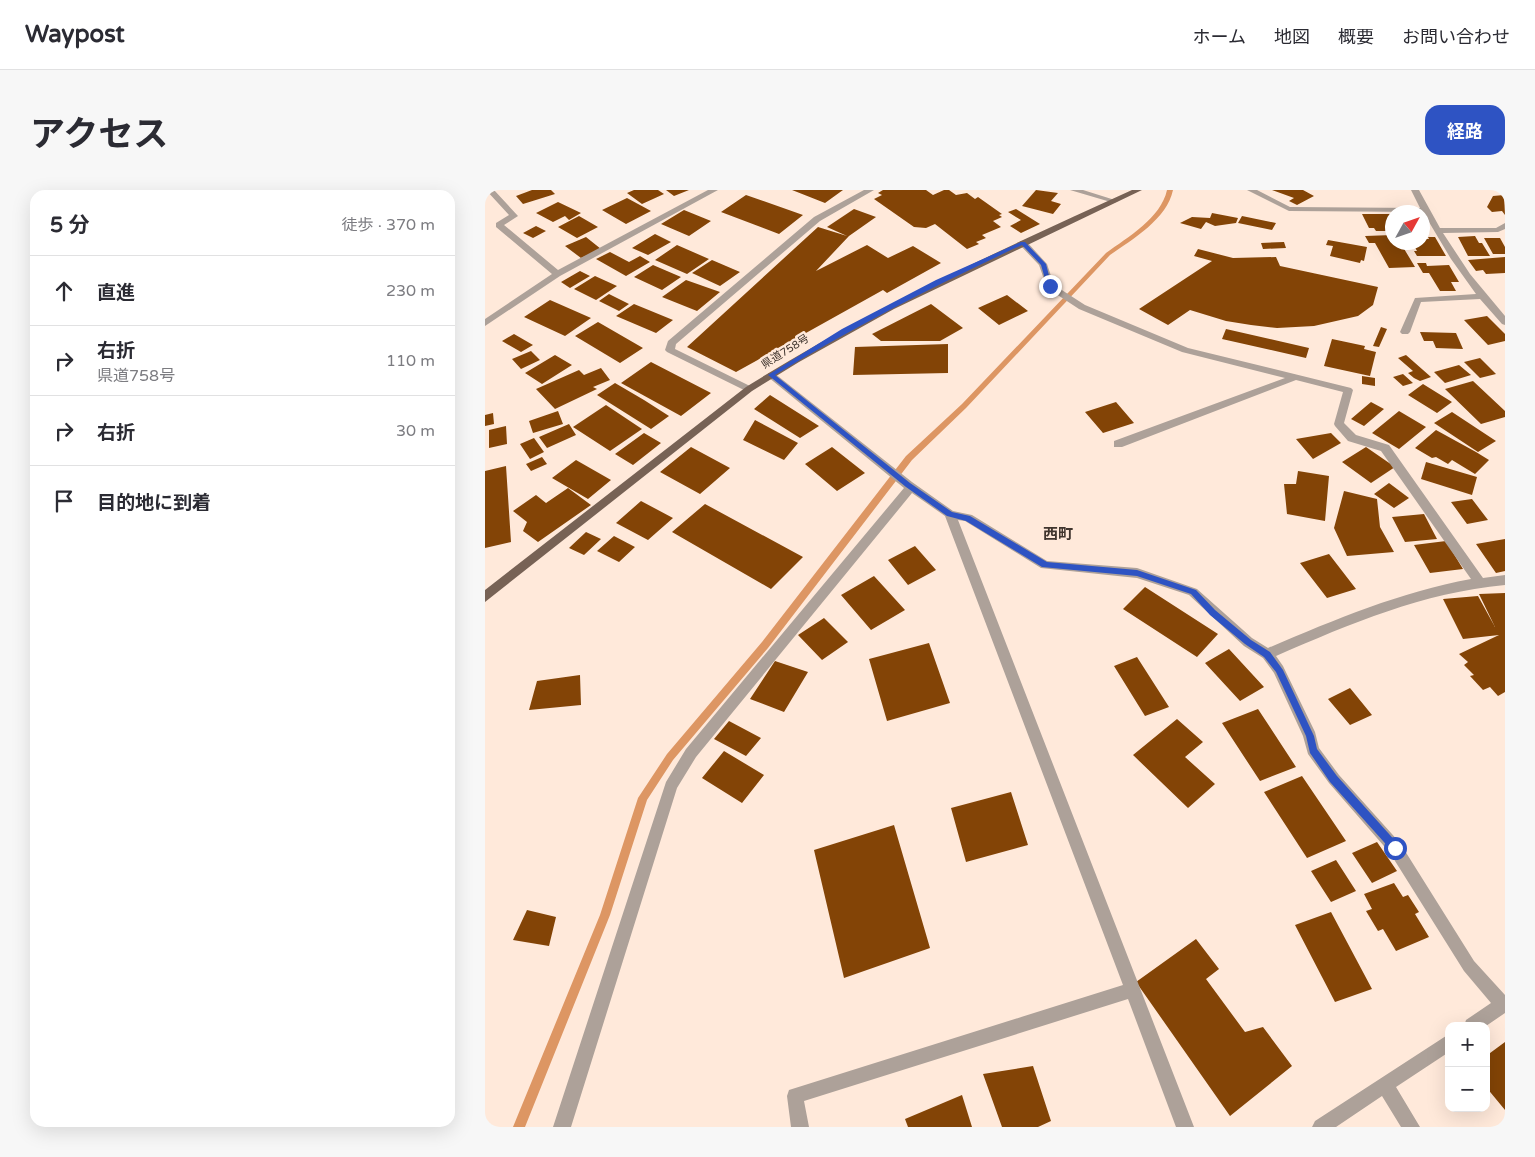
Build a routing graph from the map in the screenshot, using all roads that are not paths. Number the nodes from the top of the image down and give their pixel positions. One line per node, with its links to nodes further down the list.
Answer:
1 (490, 190): 15 (street)
2 (714, 190): 15 (street)
3 (870, 190): 22 (street)
4 (1074, 190): 8 (street)
5 (1138, 190): 8 (main road, 県道758号)
6 (1251, 190): 10 (street)
7 (1415, 190): 9 (street)
8 (1114, 201): 14 (main road, 県道758号)
9 (1422, 205)
10 (1385, 210)
11 (1430, 219): 13 (street)
12 (1505, 225): 13 (street)
13 (1437, 231): 16 (street)
14 (1023, 243): 20 (main road, 県道758号); 21 (street)
15 (557, 274): 18 (street)
16 (1481, 296): 17 (street); 19 (street)
17 (1505, 322)
18 (485, 323)
19 (1405, 332)
20 (771, 375): 22 (main road, 県道758号); 24 (street)
21 (1296, 377): 23 (street); 27 (street)
22 (749, 389): 28 (main road, 県道758号)
23 (1118, 444)
24 (909, 486): 25 (street); 35 (street)
25 (950, 514): 29 (street); 30 (street)
26 (1505, 580): 27 (street)
27 (1479, 581): 29 (street)
28 (485, 597)
29 (1267, 654): 31 (street)
30 (1133, 990): 36 (street); 37 (street)
31 (1504, 1004): 32 (street)
32 (1478, 1022)
33 (1445, 1045): 34 (street)
34 (1385, 1086): 38 (street); 39 (street)
35 (562, 1127)
36 (800, 1127)
37 (1185, 1127)
38 (1321, 1127)
39 (1411, 1127)

